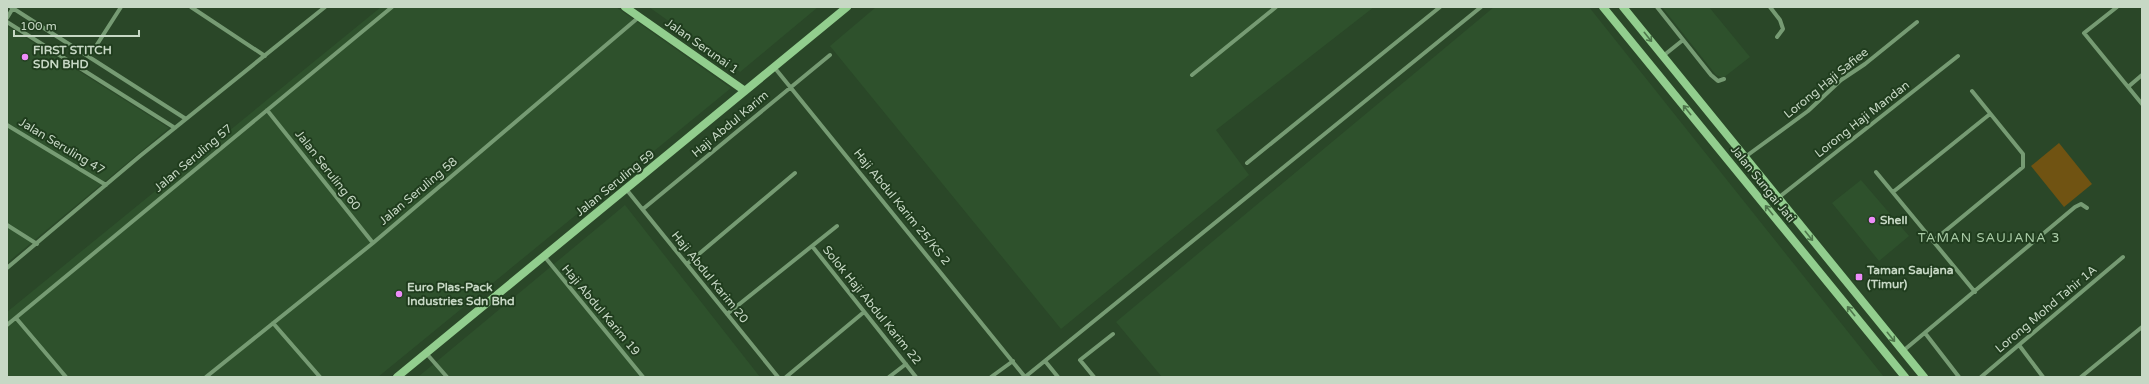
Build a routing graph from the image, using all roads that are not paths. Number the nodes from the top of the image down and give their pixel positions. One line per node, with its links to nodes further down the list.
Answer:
1 (120, 7): 26 (street)
2 (191, 7): 23 (street)
3 (325, 7): 23 (street)
4 (392, 7): 36 (street, Jalan Seruling 57)
5 (625, 7): 16 (main road, Jalan Serunai 1)
6 (847, 7): 27 (main road, Jalan Seruling 59)
7 (1276, 7): 28 (street)
8 (1440, 7): 42 (street)
9 (1482, 7): 73 (street)
10 (1603, 7): 90 (main road, Jalan Sungai Jati, one-way to 10)
11 (1623, 7): 24 (main road, Jalan Sungai Jati, one-way to 24)
12 (1657, 7): 21 (street)
13 (1770, 7): 20 (street)
14 (2117, 7): 32 (street)
15 (12, 8): 17 (street); 26 (street)
16 (639, 17): 34 (main road, Jalan Serunai 1); 54 (street, Jalan Seruling 58)
17 (7, 18)
18 (7, 22): 40 (street)
19 (1917, 22): 41 (street, Lorong Haji Safiee)
20 (1777, 37)
21 (1683, 40): 24 (street); 30 (street)
22 (830, 55): 31 (street, Haji Abdul Karim)
23 (266, 56): 38 (street)
24 (1663, 56): 41 (main road, Jalan Sungai Jati)
25 (1958, 56): 48 (street, Lorong Haji Mandan)
26 (89, 57): 38 (street)
27 (774, 67): 31 (street, Haji Abdul Karim 25/KS 2); 34 (main road, Jalan Seruling 59)
28 (1192, 75)
29 (2142, 75): 32 (street)
30 (1724, 79)
31 (791, 87): 50 (street, Haji Abdul Karim); 74 (street, Haji Abdul Karim 25/KS 2)
32 (2128, 87): 35 (street)
33 (1972, 90): 37 (street)
34 (745, 91): 46 (main road, Jalan Seruling 59)
35 (2142, 104)
36 (267, 110): 54 (street, Jalan Seruling 60); 64 (street, Jalan Seruling 57)
37 (1990, 114): 47 (street); 53 (street)
38 (186, 119): 40 (street)
39 (7, 125): 45 (street, Jalan Seruling 47)
40 (175, 128): 45 (street)
41 (1745, 157): 48 (main road, Jalan Sungai Jati)
42 (1248, 163)
43 (1876, 172): 47 (street)
44 (795, 173): 59 (street)
45 (106, 185): 55 (street)
46 (626, 189): 50 (street, Haji Abdul Karim 20); 57 (main road, Jalan Seruling 59)
47 (1892, 192): 53 (street)
48 (1778, 198): 71 (main road, Jalan Sungai Jati, one-way to 71)
49 (2087, 208): 61 (street)
50 (643, 209): 59 (street, Haji Abdul Karim 20)
51 (7, 225): 55 (street)
52 (837, 226): 56 (street)
53 (1933, 241): 61 (street)
54 (372, 243): 65 (street, Jalan Seruling 58)
55 (38, 244): 60 (street)
56 (812, 246): 62 (street, Solok Haji Abdul Karim 22); 63 (street)
57 (544, 256): 72 (main road, Jalan Seruling 59); 81 (street, Haji Abdul Karim 19)
58 (2123, 257): 70 (street, Lorong Mohd Tahir 1A)
59 (687, 264): 63 (street, Haji Abdul Karim 20)
60 (7, 268)
61 (1975, 292): 68 (street)
62 (864, 312): 75 (street, Solok Haji Abdul Karim 22); 83 (street)
63 (728, 314): 82 (street, Haji Abdul Karim 20)
64 (16, 318): 66 (street, Jalan Seruling 57); 76 (street)
65 (273, 323): 77 (street, Jalan Seruling 58); 78 (street)
66 (7, 325)
67 (2142, 328): 95 (street)
68 (1925, 333): 71 (street); 92 (street)
69 (1113, 334): 89 (street)
70 (2019, 345): 93 (street, Lorong Mohd Tahir 1A); 94 (street)
71 (1903, 351): 91 (main road, Jalan Sungai Jati)
72 (426, 353): 79 (main road, Jalan Seruling 59); 80 (street)
73 (1045, 360): 87 (street); 88 (street)
74 (1013, 361): 86 (street); 87 (street, Haji Abdul Karim 25/KS 2)
75 (906, 364): 84 (street); 85 (street, Solok Haji Abdul Karim 22)
76 (66, 377)
77 (206, 377)
78 (320, 377)
79 (398, 377)
80 (446, 377)
81 (643, 377)
82 (778, 377)
83 (786, 377)
84 (889, 377)
85 (916, 377)
86 (991, 377)
87 (1025, 377)
88 (1058, 377)
89 (1094, 377)
90 (1905, 377)
91 (1924, 377)
92 (1959, 377)
93 (1981, 377)
94 (2044, 377)
95 (2081, 377)

